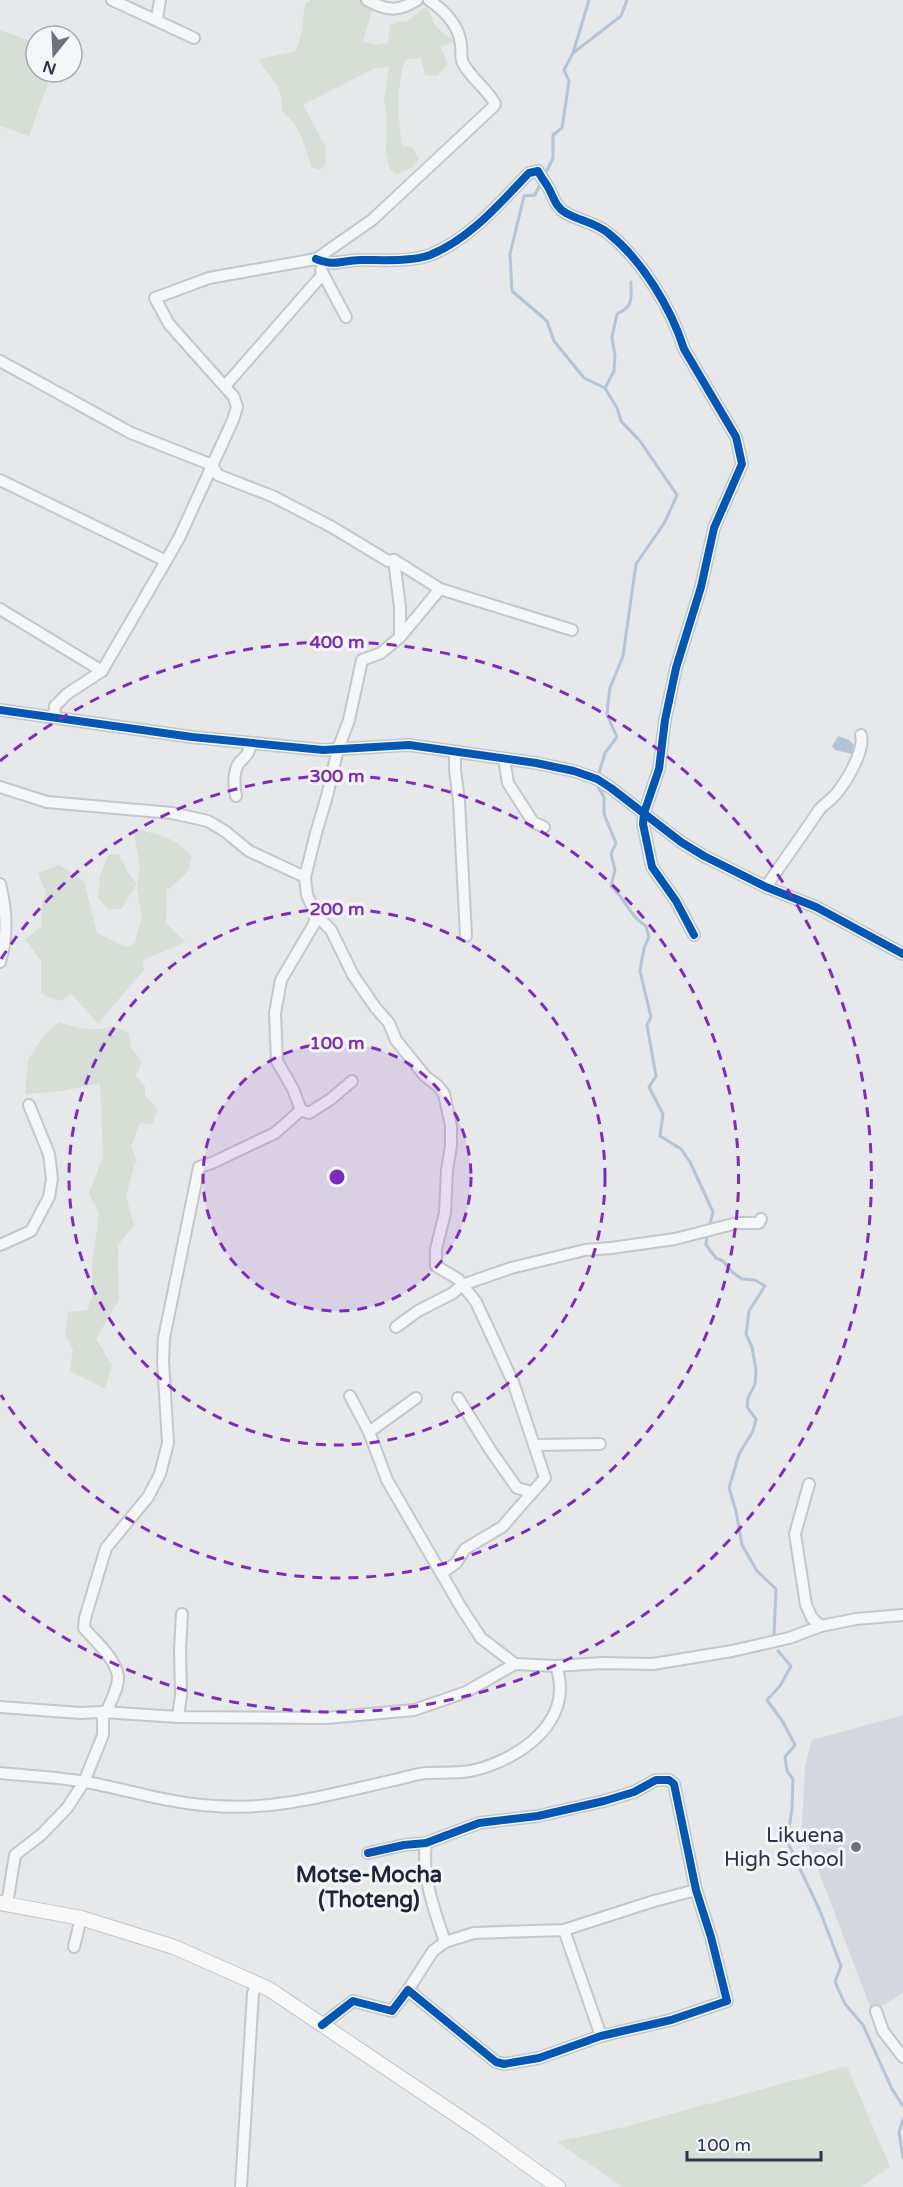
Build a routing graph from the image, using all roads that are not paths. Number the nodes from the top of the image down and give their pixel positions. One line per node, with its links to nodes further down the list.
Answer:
1 (112, 0): 6 (street)
2 (159, 0): 6 (street)
3 (367, 0): 4 (street)
4 (417, 0)
5 (429, 0): 8 (street)
6 (157, 19): 7 (street)
7 (194, 38)
8 (316, 259): 9 (street); 12 (street); 31 (street)
9 (323, 274): 10 (street); 12 (street)
10 (346, 317)
11 (0, 361): 13 (street)
12 (225, 386): 13 (street)
13 (212, 465): 15 (street); 16 (street)
14 (0, 480): 16 (street)
15 (394, 560): 17 (street); 20 (street)
16 (166, 561): 21 (street)
17 (440, 589): 19 (street); 20 (street)
18 (0, 609): 21 (street)
19 (572, 630)
20 (400, 637): 26 (street)
21 (102, 672): 23 (street)
22 (0, 710): 23 (street)
23 (54, 717): 25 (street)
24 (861, 735): 35 (street)
25 (251, 743): 26 (street); 30 (street)
26 (338, 749): 27 (street); 33 (street)
27 (455, 752): 28 (street); 37 (street)
28 (504, 759): 31 (street); 32 (street)
29 (0, 787): 33 (street)
30 (236, 796)
31 (644, 813): 35 (street); 38 (street)
32 (544, 827)
33 (305, 878): 36 (street)
34 (0, 884): 40 (street)
35 (766, 887): 39 (street)
36 (316, 915): 43 (street); 46 (street)
37 (466, 936)
38 (694, 936)
39 (903, 954)
40 (0, 962)
41 (352, 1081): 43 (street)
42 (29, 1106): 45 (street)
43 (301, 1110): 63 (street)
44 (761, 1219): 46 (street)
45 (0, 1245)
46 (462, 1285): 47 (street); 53 (street)
47 (396, 1327)
48 (350, 1396): 51 (street)
49 (416, 1398): 51 (street)
50 (458, 1398): 55 (street)
51 (369, 1432): 56 (street)
52 (600, 1444): 53 (street)
53 (535, 1445): 55 (street)
54 (809, 1484): 59 (street)
55 (531, 1492): 56 (street)
56 (442, 1573): 60 (street)
57 (182, 1614): 64 (street)
58 (903, 1616): 59 (street)
59 (821, 1626): 61 (street)
60 (515, 1664): 61 (street); 64 (street)
61 (556, 1666): 66 (street)
62 (0, 1707): 63 (street)
63 (104, 1712): 64 (street); 66 (street)
64 (178, 1717)
65 (0, 1773): 66 (street)
66 (84, 1782): 70 (street)
67 (426, 1843): 68 (street); 69 (street); 73 (street)
68 (368, 1853)
69 (696, 1890): 72 (street); 79 (street)
70 (4, 1904): 71 (main road)
71 (81, 1918): 74 (street); 75 (main road)
72 (564, 1930): 73 (street); 79 (street)
73 (445, 1942): 76 (street)
74 (74, 1947)
75 (257, 1983): 78 (main road); 81 (street)
76 (408, 1990): 78 (street); 79 (street)
77 (876, 2011): 80 (street)
78 (322, 2025): 82 (main road)
79 (601, 2036)
80 (903, 2057)
81 (242, 2187)
82 (558, 2187)

